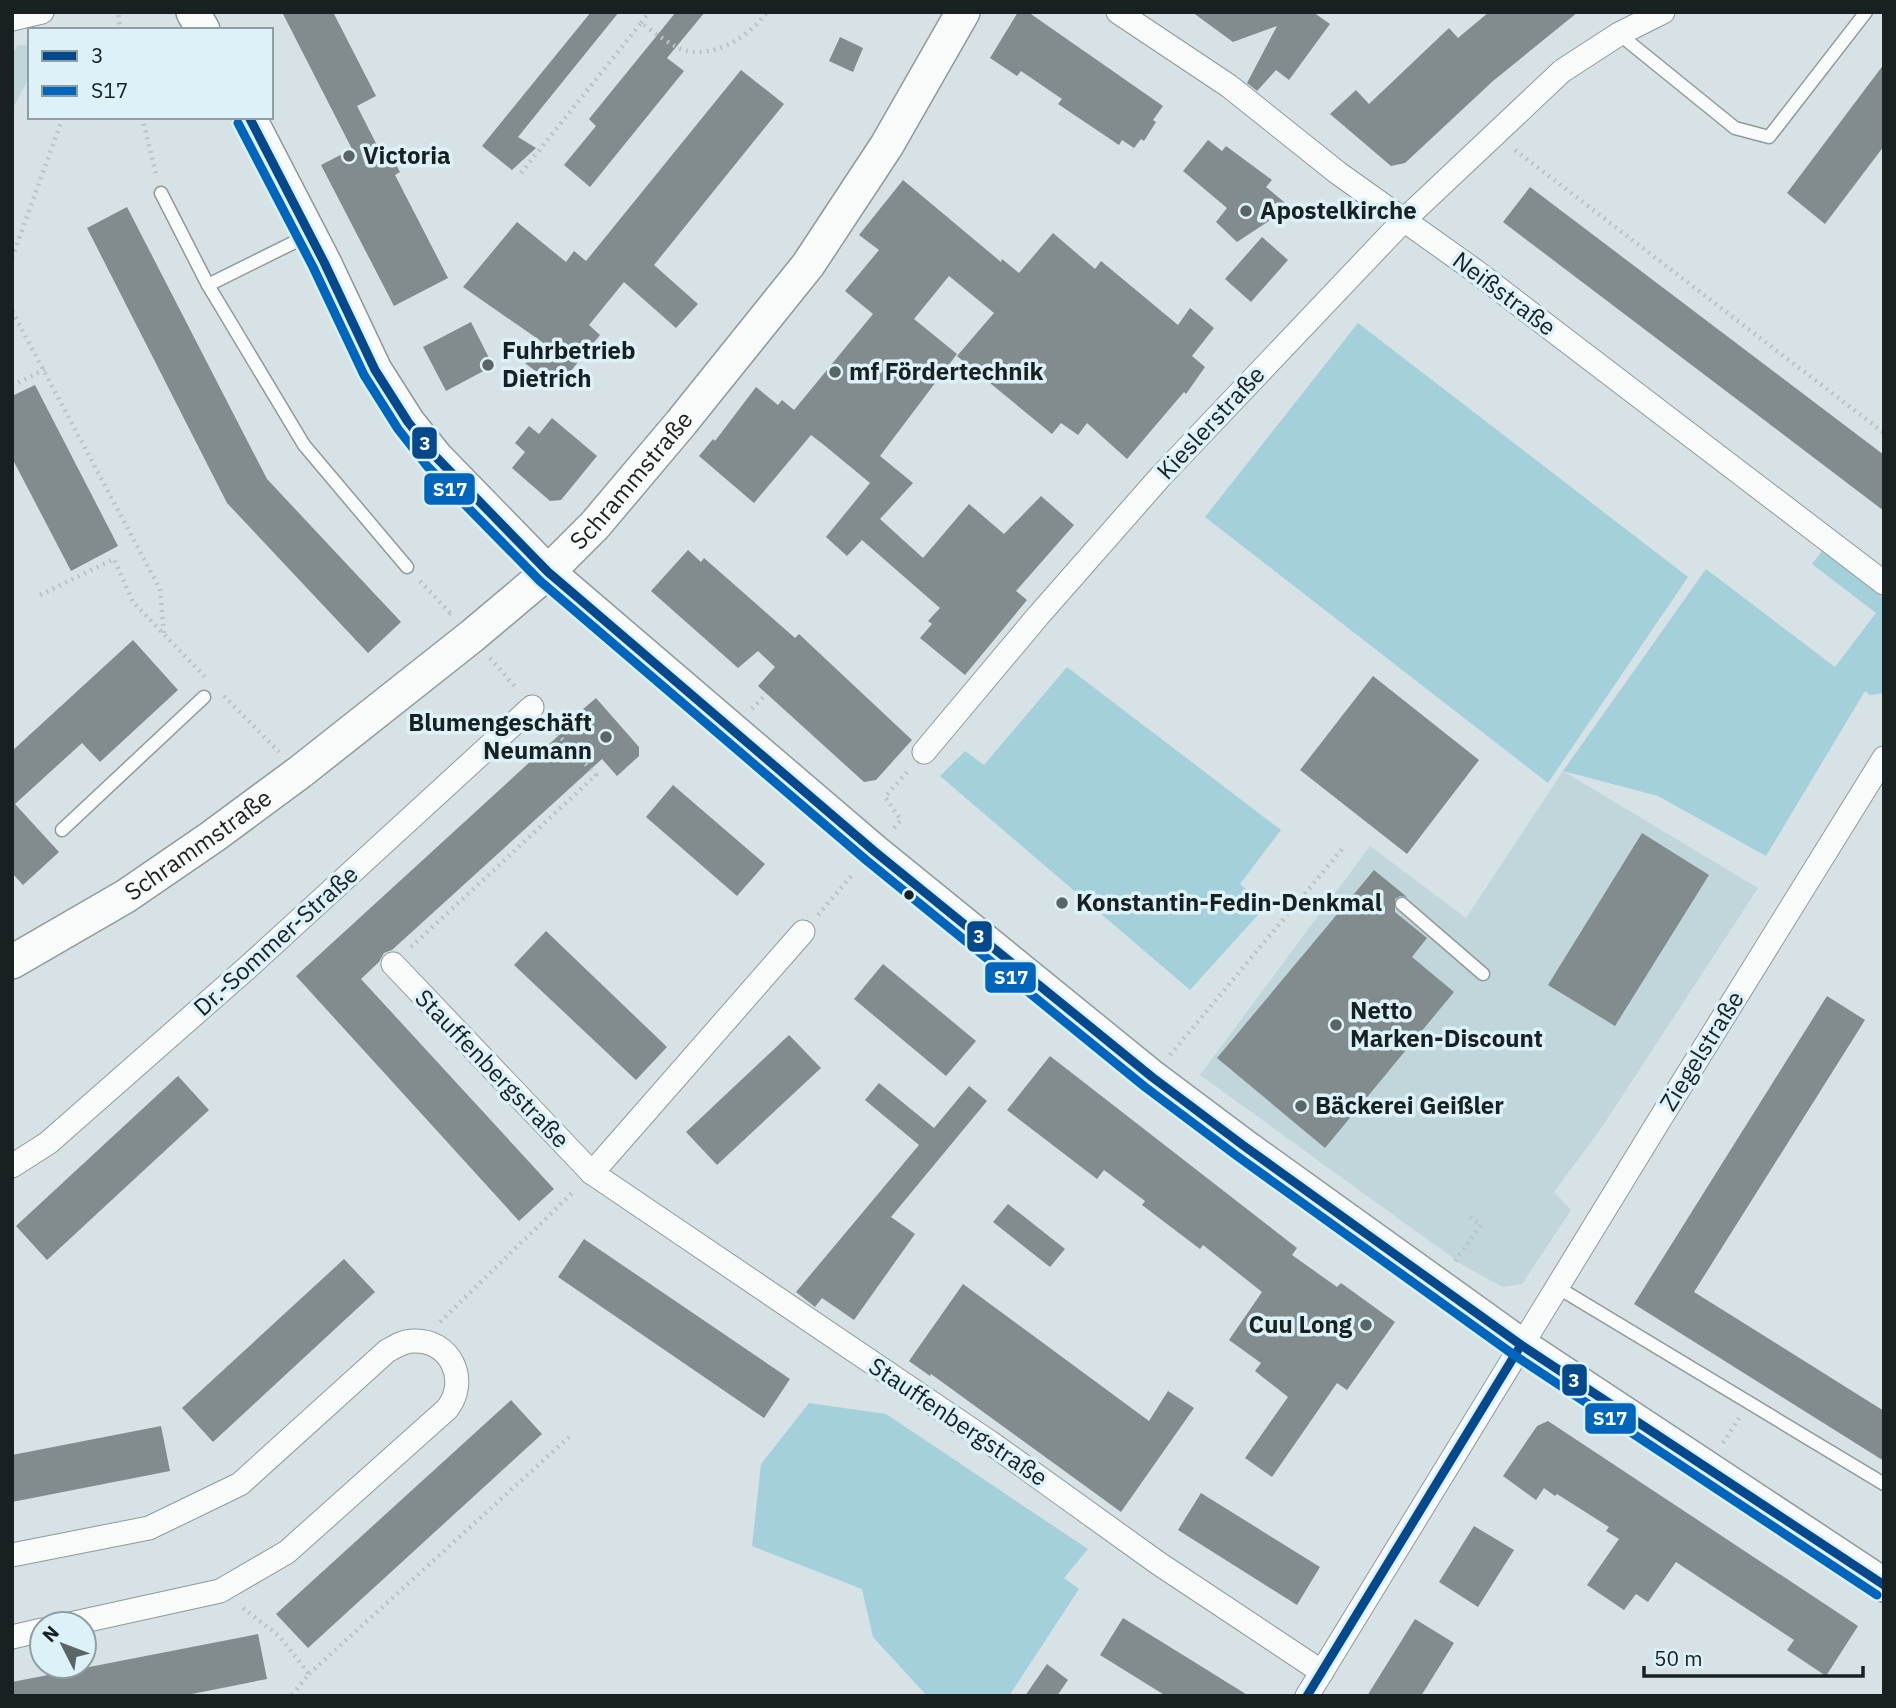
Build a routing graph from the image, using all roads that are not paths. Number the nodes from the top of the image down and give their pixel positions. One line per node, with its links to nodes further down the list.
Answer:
1 (42, 12): 7 (street)
2 (193, 12): 8 (main road)
3 (963, 12): 16 (main road, Schrammstraße)
4 (1118, 12): 12 (street, Neißstraße)
5 (1663, 12): 9 (street, Kieslerstraße)
6 (1866, 12): 9 (lane)
7 (12, 19)
8 (202, 28)
9 (1619, 34): 12 (street, Kieslerstraße)
10 (250, 119): 13 (main road)
11 (161, 193): 14 (lane)
12 (1404, 220): 17 (street, Neißstraße); 20 (street, Kieslerstraße)
13 (309, 235): 14 (lane); 16 (main road)
14 (208, 285): 15 (lane)
15 (407, 567)
16 (548, 572): 25 (main road, Schrammstraße); 31 (main road)
17 (1884, 583)
18 (204, 697): 22 (lane)
19 (532, 707): 28 (street, Dr.-Sommer-Straße)
20 (924, 752)
21 (1884, 758): 30 (street, Ziegelstraße)
22 (62, 830)
23 (1402, 904): 27 (lane)
24 (803, 932): 29 (street)
25 (12, 962)
26 (393, 964): 29 (street, Stauffenbergstraße)
27 (1483, 974)
28 (12, 1166)
29 (592, 1173): 36 (street, Stauffenbergstraße)
30 (1557, 1287): 31 (street, Ziegelstraße); 32 (lane)
31 (1521, 1345): 34 (main road); 36 (street, Ziegelstraße)
32 (1884, 1484)
33 (12, 1555): 35 (street)
34 (1884, 1584)
35 (98, 1618)
36 (1322, 1672): 37 (street, Ziegelstraße)
37 (1307, 1696)

